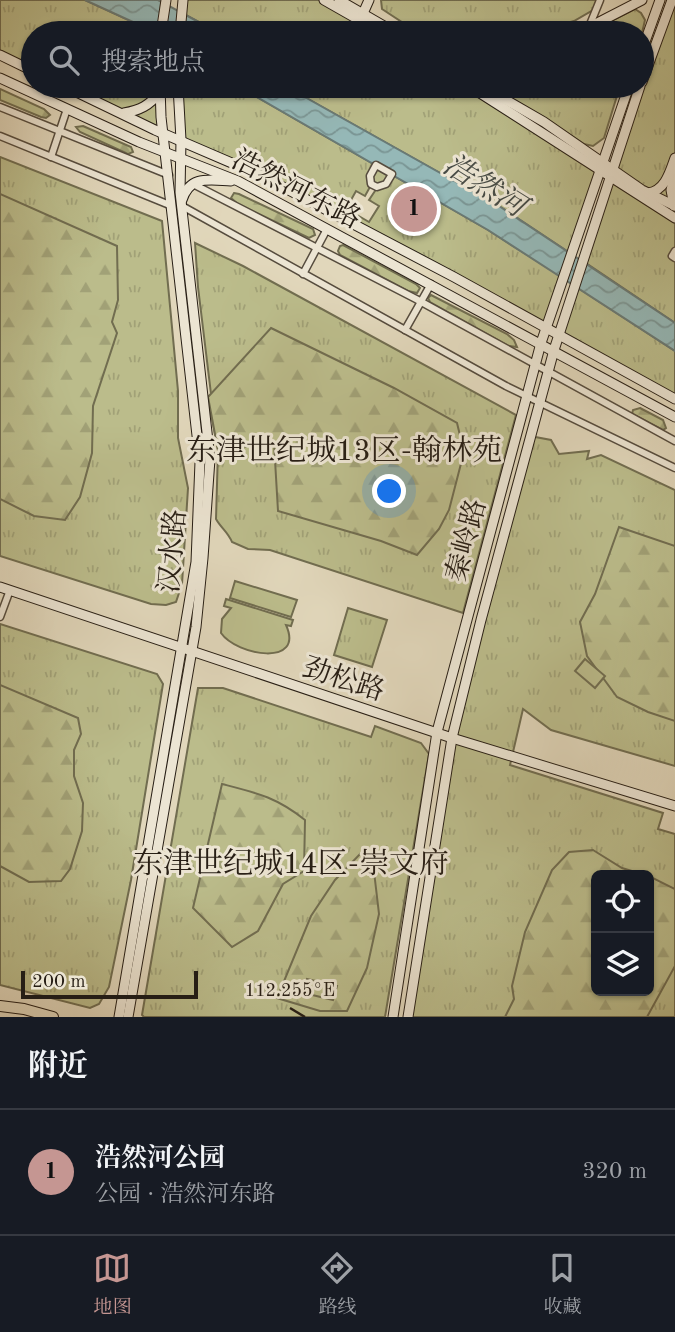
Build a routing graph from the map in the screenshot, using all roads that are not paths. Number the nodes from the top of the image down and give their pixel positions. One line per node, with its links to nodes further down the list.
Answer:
1 (166, 0): 11 (street)
2 (183, 0): 12 (street)
3 (324, 0): 10 (street)
4 (339, 0): 10 (street)
5 (369, 0): 10 (street)
6 (600, 0): 15 (street)
7 (660, 0): 18 (street)
8 (672, 0): 19 (street, 秦岭路)
9 (640, 2): 16 (street); 17 (street)
10 (361, 17): 13 (street); 14 (street)
11 (163, 21)
12 (181, 21)
13 (366, 21)
14 (370, 21)
15 (592, 21)
16 (604, 21)
17 (649, 21)
18 (652, 21)
19 (654, 49)
20 (0, 55): 21 (street)
21 (21, 65)
22 (0, 78): 23 (street, 浩然河东路)
23 (21, 88)
24 (43, 98): 34 (street, 浩然河东路)
25 (90, 98): 35 (street, 浩然河东路)
26 (154, 98): 35 (street)
27 (161, 98): 37 (street, 汉水路)
28 (179, 98): 39 (street, 汉水路)
29 (489, 98): 44 (street)
30 (503, 98): 44 (street)
31 (625, 98): 44 (street, 秦岭路)
32 (636, 98): 46 (street, 秦岭路)
33 (0, 107): 36 (street)
34 (66, 109): 36 (street); 40 (street, 浩然河东路)
35 (123, 113): 37 (street, 浩然河东路)
36 (60, 131): 41 (street); 47 (street)
37 (164, 133): 39 (street, 浩然河东路); 40 (street, 汉水路)
38 (0, 136): 41 (street)
39 (181, 140): 42 (street, 汉水路); 61 (street, 浩然河东路)
40 (165, 150): 42 (street, 浩然河东路); 47 (street, 汉水路)
41 (51, 157): 51 (street)
42 (181, 157): 48 (street, 浩然河东路); 51 (street, 汉水路)
43 (675, 158): 50 (street)
44 (600, 166): 46 (street); 61 (street, 秦岭路)
45 (675, 173): 52 (street)
46 (611, 174): 50 (street); 53 (street); 63 (street, 秦岭路)
47 (169, 175): 51 (street, 汉水路)
48 (238, 181): 49 (street); 54 (street, 浩然河东路)
49 (191, 183): 51 (street); 55 (street)
50 (648, 193): 52 (street)
51 (179, 205): 58 (street); 76 (street, 汉水路)
52 (674, 206)
53 (675, 218)
54 (327, 229): 55 (street); 59 (street, 浩然河东路)
55 (317, 248): 58 (street); 60 (street)
56 (675, 251): 57 (street)
57 (675, 258)
58 (303, 274): 62 (street)
59 (431, 284): 60 (street); 64 (street, 浩然河东路)
60 (421, 302): 62 (street); 66 (street)
61 (545, 328): 63 (street, 浩然河东路); 64 (street, 秦岭路)
62 (405, 330): 68 (street)
63 (558, 335): 65 (street, 秦岭路); 69 (street, 浩然河东路)
64 (541, 343): 65 (street, 浩然河东路); 66 (street, 秦岭路)
65 (554, 350): 67 (street, 秦岭路); 71 (street, 浩然河东路)
66 (535, 365): 67 (street); 68 (street, 秦岭路)
67 (547, 372): 70 (street, 秦岭路); 72 (street)
68 (527, 396): 70 (street); 77 (street, 秦岭路)
69 (675, 399)
70 (539, 402): 73 (street); 78 (street, 秦岭路)
71 (675, 417)
72 (675, 441)
73 (675, 468)
74 (5, 588): 75 (street); 76 (street, 劲松路)
75 (0, 617)
76 (187, 650): 77 (street, 劲松路); 82 (street, 汉水路); 83 (street, 汉水路)
77 (437, 732): 78 (street, 劲松路); 84 (street, 秦岭路)
78 (452, 737): 79 (street, 劲松路); 85 (street, 秦岭路)
79 (675, 806)
80 (0, 1006): 81 (main road)
81 (53, 1017)
82 (120, 1017)
83 (128, 1017)
84 (393, 1017)
85 (408, 1017)

